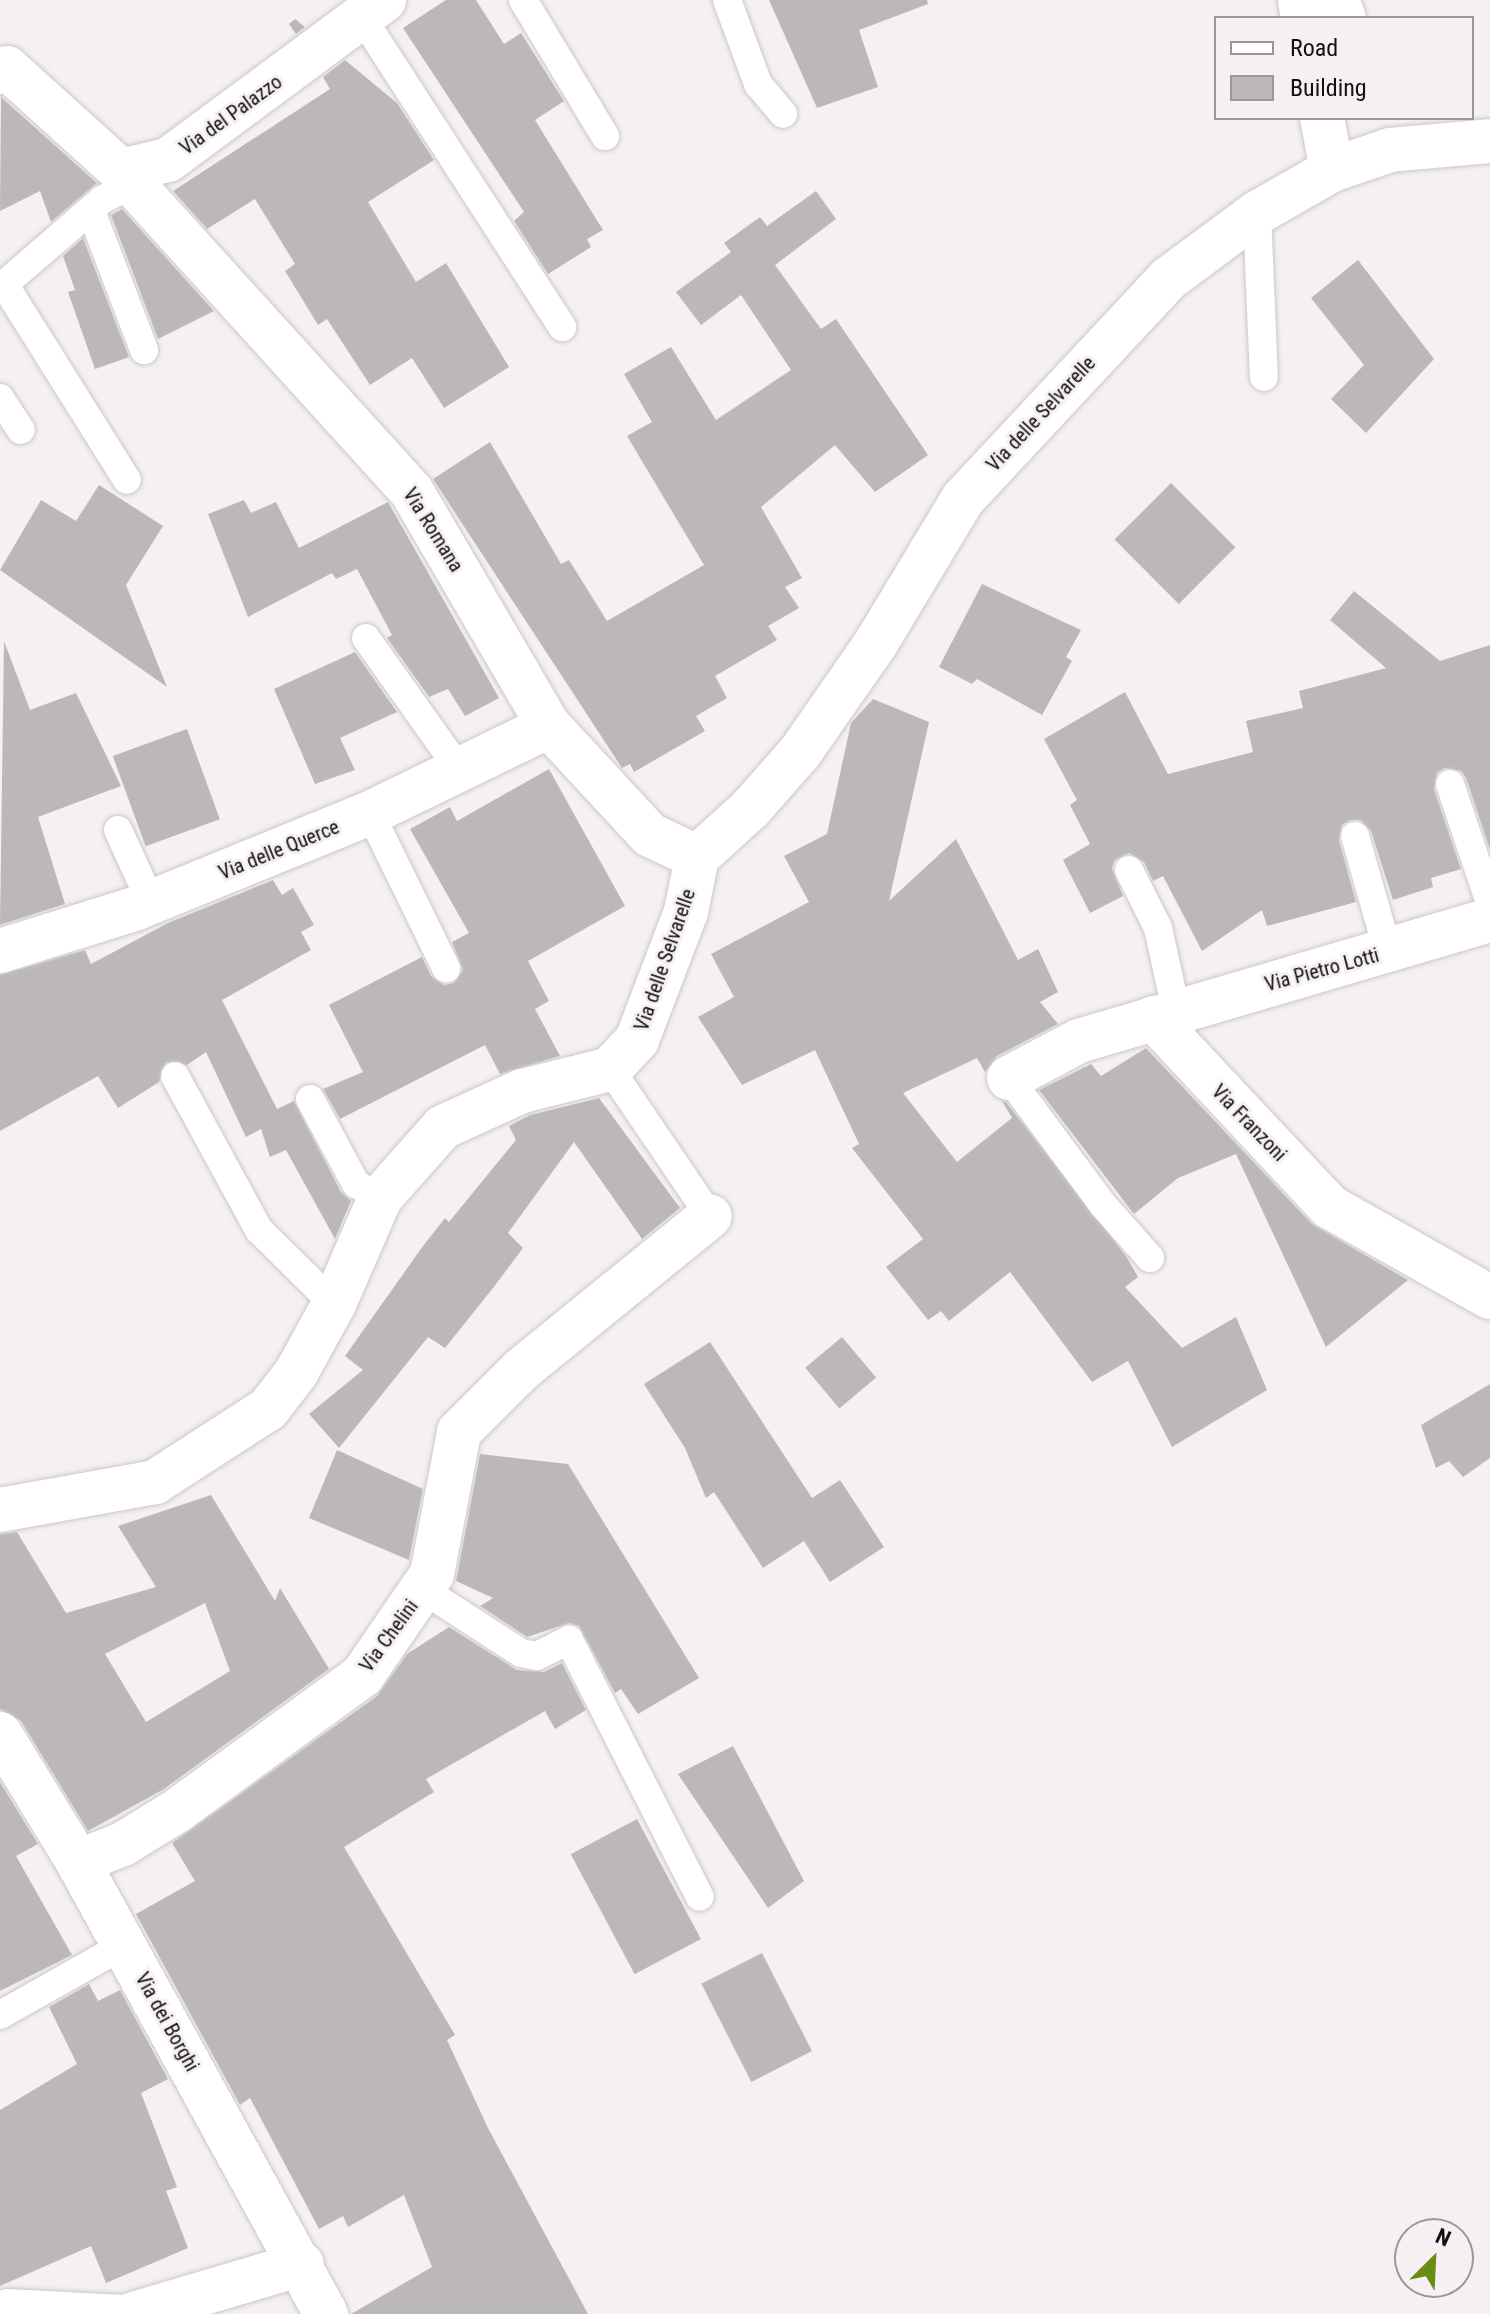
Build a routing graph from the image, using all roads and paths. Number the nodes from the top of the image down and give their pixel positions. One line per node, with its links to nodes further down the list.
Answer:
1 (523, 0): 8 (lane)
2 (727, 0): 5 (lane)
3 (374, 10): 11 (street, Via del Palazzo); 15 (lane)
4 (2, 65): 11 (street)
5 (783, 114)
6 (1322, 120): 10 (street)
7 (1384, 134): 9 (street, Via delle Selvarelle); 10 (street, Via delle Selvarelle)
8 (605, 136)
9 (1490, 141)
10 (1332, 170): 13 (street, Via delle Selvarelle)
11 (126, 179): 12 (lane); 22 (street, Via Romana)
12 (91, 211): 14 (lane); 16 (lane)
13 (1257, 213): 17 (lane); 28 (street, Via delle Selvarelle)
14 (2, 286): 20 (lane)
15 (562, 327)
16 (144, 350)
17 (1264, 377)
18 (0, 398): 19 (lane)
19 (21, 430)
20 (127, 480)
21 (366, 638): 23 (lane)
22 (549, 726): 23 (street, Via delle Querce); 28 (street, Via Romana)
23 (460, 771): 25 (street, Via delle Querce)
24 (1450, 784): 31 (lane)
25 (370, 813): 30 (street, Via delle Querce); 35 (lane)
26 (118, 830): 30 (lane)
27 (1355, 836): 34 (lane)
28 (697, 857): 37 (street, Via delle Selvarelle)
29 (1129, 870): 36 (lane)
30 (151, 902): 33 (street, Via delle Querce)
31 (1490, 903)
32 (1490, 920): 34 (street, Via Pietro Lotti)
33 (0, 951)
34 (1388, 952): 36 (street, Via Pietro Lotti)
35 (446, 968)
36 (1164, 1014): 39 (street); 44 (street, Via Franzoni)
37 (610, 1069): 41 (street); 42 (lane)
38 (175, 1076): 45 (lane)
39 (1009, 1078): 43 (lane)
40 (310, 1099): 41 (lane)
41 (380, 1198): 45 (street)
42 (710, 1216): 47 (street, Via Chelini)
43 (1150, 1258)
44 (1490, 1297)
45 (334, 1304): 46 (street)
46 (0, 1510)
47 (422, 1589): 49 (street, Via Chelini); 50 (lane)
48 (0, 1734): 49 (street, Via dei Borghi)
49 (78, 1862): 51 (street, Via dei Borghi)
50 (700, 1897)
51 (124, 1945): 52 (lane); 53 (street, Via dei Borghi)
52 (0, 2015)
53 (302, 2264): 55 (street); 56 (street, Via dei Borghi)
54 (7, 2303): 55 (lane)
55 (138, 2312)
56 (326, 2314)

